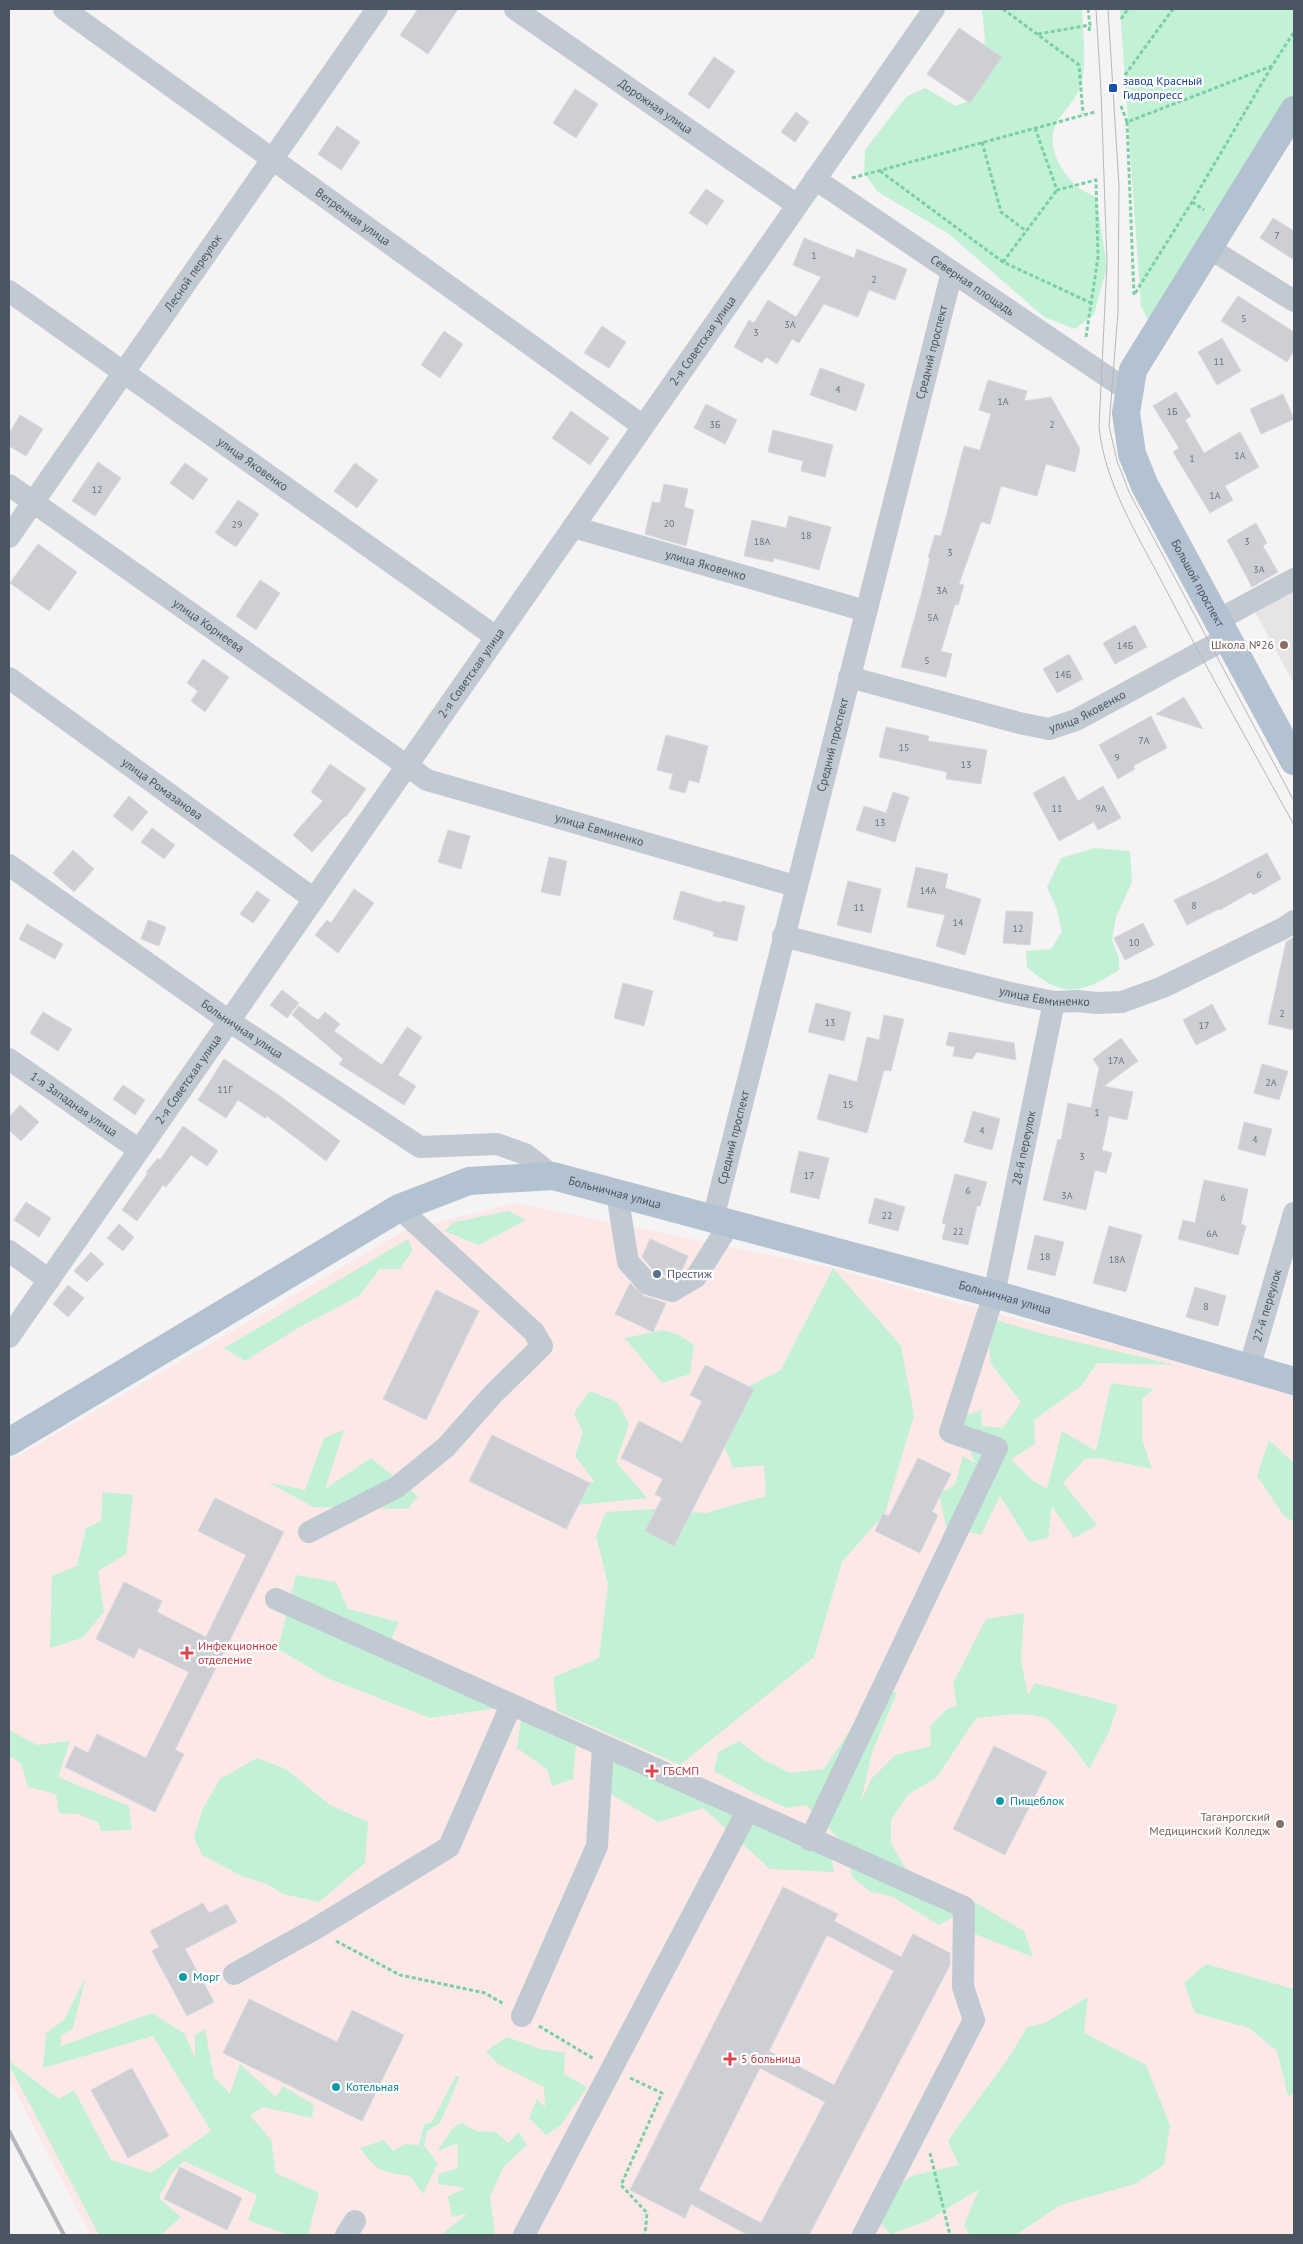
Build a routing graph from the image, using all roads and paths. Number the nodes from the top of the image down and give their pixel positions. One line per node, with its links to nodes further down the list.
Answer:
1 (64, 9): 23 (street, Ветренная улица)
2 (377, 9): 23 (street, Лесной переулок)
3 (515, 9): 27 (street, Дорожная улица)
4 (934, 9): 25 (street, 2-я Советская улица)
5 (1003, 9): 13 (path)
6 (1088, 9): 10 (path)
7 (1128, 9): 9 (path)
8 (1173, 9): 15 (path)
9 (1121, 19)
10 (1090, 25): 11 (path); 13 (path)
11 (1089, 31)
12 (1294, 32): 14 (path)
13 (1037, 34): 19 (path)
14 (1272, 66): 20 (path); 20 (path)
15 (1125, 76)
16 (1121, 106): 20 (path)
17 (1294, 110): 29 (main road)
18 (1095, 112): 19 (path)
19 (1083, 114): 21 (path)
20 (1127, 122)
21 (1034, 128): 22 (path); 26 (path)
22 (982, 142): 24 (path); 28 (path)
23 (272, 159): 36 (street, Лесной переулок); 38 (street, Ветренная улица)
24 (880, 170): 25 (path); 30 (path)
25 (820, 182): 27 (street, 2-я Советская улица); 31 (street, Северная площадь)
26 (1057, 190): 28 (path); 34 (path)
27 (797, 205): 38 (street, 2-я Советская улица)
28 (1026, 231): 30 (path)
29 (1209, 248): 33 (street); 37 (main road)
30 (1003, 262): 34 (path)
31 (952, 272): 35 (street, Северная площадь); 44 (street, Средний проспект)
32 (9, 291): 36 (street, улица Яковенко)
33 (1294, 301)
34 (1091, 303): 35 (path)
35 (1083, 360): 37 (street, Северная площадь)
36 (124, 372): 40 (street, Лесной переулок); 46 (street, улица Яковенко)
37 (1130, 392): 45 (main road, Большой проспект)
38 (643, 426): 41 (street, 2-я Советская улица)
39 (9, 485): 40 (street, улица Корнеева)
40 (33, 502): 42 (street, Лесной переулок); 50 (street, улица Корнеева)
41 (573, 527): 44 (street, улица Яковенко); 46 (street, 2-я Советская улица)
42 (9, 537)
43 (1294, 579): 45 (street, улица Яковенко)
44 (866, 611): 47 (street, Средний проспект)
45 (1223, 629): 47 (street, улица Яковенко); 49 (main road, Большой проспект)
46 (496, 637): 50 (street, 2-я Советская улица)
47 (848, 677): 52 (street, Средний проспект)
48 (9, 678): 53 (street, улица Ромазанова)
49 (1294, 761)
50 (406, 767): 52 (street, улица Евминенко); 53 (street, 2-я Советская улица)
51 (9, 865): 57 (street, Больничная улица)
52 (795, 886): 55 (street, Средний проспект)
53 (314, 899): 57 (street, 2-я Советская улица)
54 (1294, 921): 56 (street, улица Евминенко)
55 (783, 936): 56 (street, улица Евминенко); 64 (street, Средний проспект)
56 (1054, 1002): 67 (street, 28-й переулок)
57 (229, 1021): 59 (street, 2-я Советская улица); 60 (street, Больничная улица)
58 (9, 1059): 59 (street, 1-я Западная улица)
59 (139, 1150): 66 (street, 2-я Советская улица)
60 (553, 1176): 61 (main road, Больничная улица); 62 (main road)
61 (617, 1193): 64 (main road, Больничная улица); 64 (street, Средний проспект)
62 (400, 1208): 71 (main road); 72 (street)
63 (1294, 1213): 69 (street, 27-й переулок)
64 (721, 1221): 67 (main road, Больничная улица)
65 (9, 1251): 66 (street)
66 (48, 1280): 68 (street, 2-я Советская улица)
67 (994, 1294): 69 (main road, Больничная улица); 77 (street, 28-й переулок)
68 (9, 1337)
69 (1249, 1369): 70 (main road, Больничная улица)
70 (1294, 1382)
71 (9, 1442)
72 (309, 1532)
73 (276, 1600): 74 (street)
74 (511, 1706): 75 (street); 78 (street)
75 (603, 1747): 76 (street); 80 (street)
76 (747, 1812): 77 (street); 81 (street)
77 (810, 1840): 82 (street)
78 (313, 1930): 79 (street); 80 (path)
79 (234, 1974)
80 (522, 2016): 81 (path)
81 (612, 2070): 83 (street); 84 (path)
82 (922, 2120): 85 (street); 86 (path)
83 (524, 2235)
84 (645, 2235)
85 (863, 2235)
86 (950, 2235)

